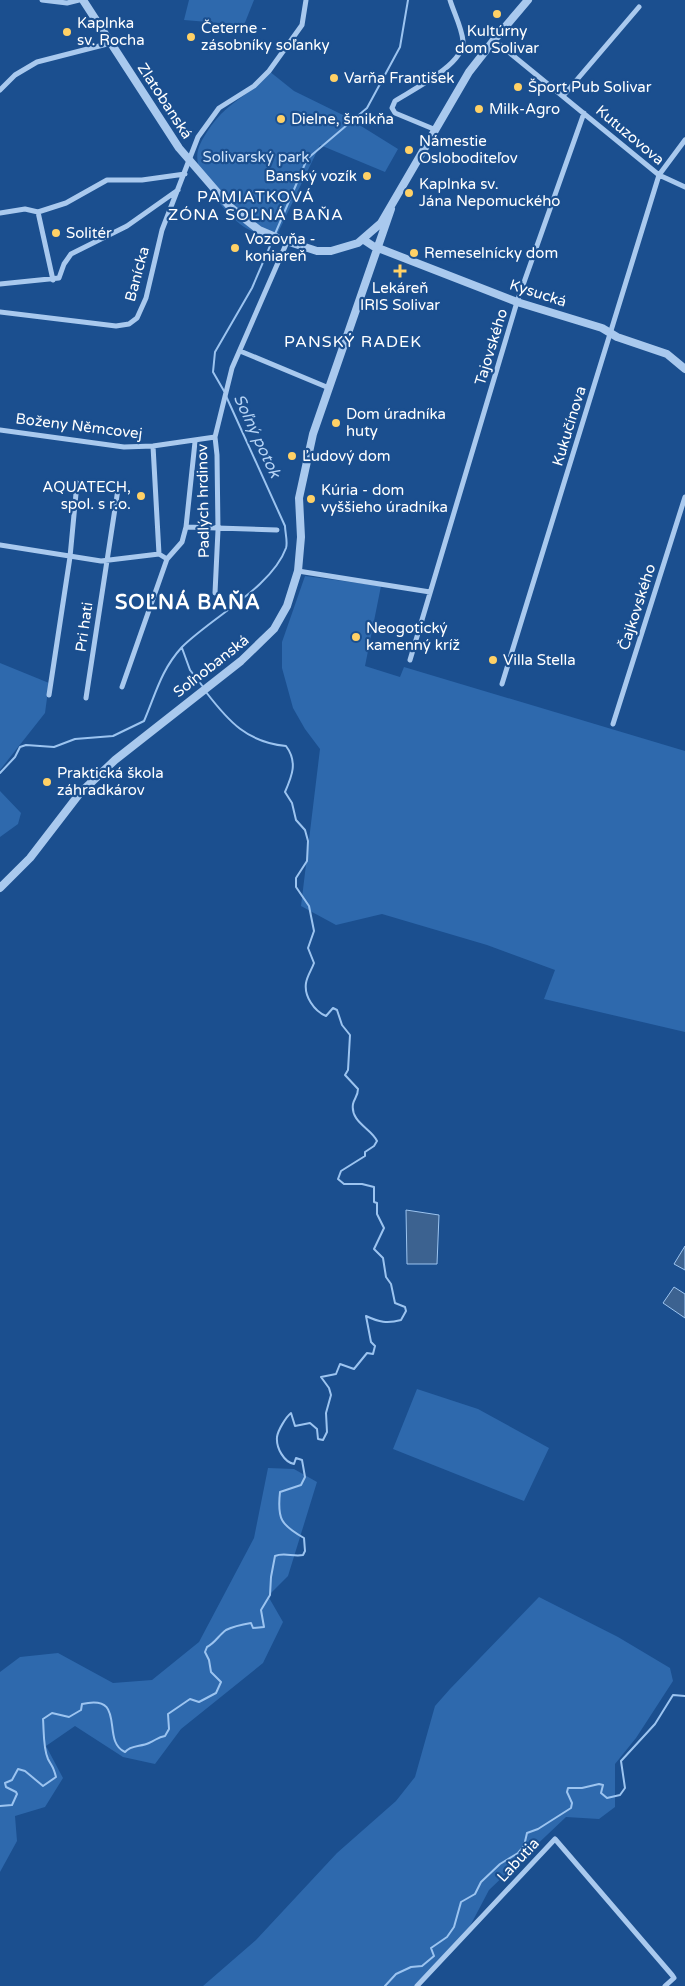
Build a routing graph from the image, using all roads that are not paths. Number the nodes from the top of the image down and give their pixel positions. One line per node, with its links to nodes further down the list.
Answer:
1 (42, 0): 2 (street)
2 (79, 0)
3 (83, 0): 9 (street, Zlatobanská)
4 (306, 0): 15 (street, Banícka)
5 (450, 0): 13 (street)
6 (528, 0): 8 (street)
7 (639, 7): 11 (street)
8 (494, 40): 11 (street, Kutuzovova); 13 (street)
9 (112, 42): 10 (street); 15 (street, Zlatobanská)
10 (0, 90)
11 (563, 96): 12 (street, Kutuzovova)
12 (584, 113): 17 (street, Kutuzovova); 28 (street, Tajovského)
13 (436, 130): 20 (street)
14 (685, 140): 17 (street, Kukučínova)
15 (189, 162): 16 (street, Banícka); 24 (street, Zlatobanská)
16 (185, 174): 19 (street, Banícka); 21 (street)
17 (659, 175): 18 (street, Kutuzovova); 30 (street, Kukučínova)
18 (685, 187)
19 (179, 190): 26 (street); 29 (street, Banícka)
20 (391, 209): 23 (street); 25 (street, Soľnobanská)
21 (38, 212): 22 (street); 26 (street)
22 (0, 213)
23 (366, 238): 24 (street, Zlatobanská); 25 (street)
24 (283, 241): 31 (street, Padlých hrdinov)
25 (379, 247): 28 (street, Kysucká); 33 (street, Soľnobanská)
26 (53, 280): 27 (street)
27 (0, 284)
28 (517, 302): 30 (street, Kysucká); 50 (street, Tajovského)
29 (0, 312)
30 (611, 333): 32 (street, Kysucká); 53 (street, Kukučínova)
31 (240, 351): 33 (street); 35 (street, Padlých hrdinov)
32 (685, 369)
33 (329, 388): 49 (street, Soľnobanská)
34 (0, 430): 37 (street, Boženy Němcovej)
35 (214, 438): 36 (street, Boženy Němcovej); 42 (street, Padlých hrdinov)
36 (195, 442): 37 (street, Boženy Němcovej); 41 (street)
37 (153, 446): 45 (street)
38 (77, 483): 46 (street, Pri hati)
39 (118, 489): 47 (street, Pri hati)
40 (685, 497): 57 (street, Čajkovského)
41 (186, 527): 42 (street); 48 (street)
42 (218, 530): 43 (street); 51 (street, Padlých hrdinov)
43 (278, 530)
44 (0, 545): 46 (street)
45 (159, 554): 47 (street); 48 (street)
46 (70, 557): 47 (street); 55 (street, Pri hati)
47 (107, 559): 56 (street, Pri hati)
48 (167, 559): 54 (street)
49 (298, 571): 50 (street); 58 (street, Soľnobanská)
50 (430, 592): 52 (street, Tajovského)
51 (215, 593)
52 (410, 660)
53 (502, 684)
54 (122, 688)
55 (49, 695)
56 (86, 698)
57 (613, 724)
58 (0, 888)
59 (417, 1986): 60 (street, Labutia)
60 (665, 1986)

